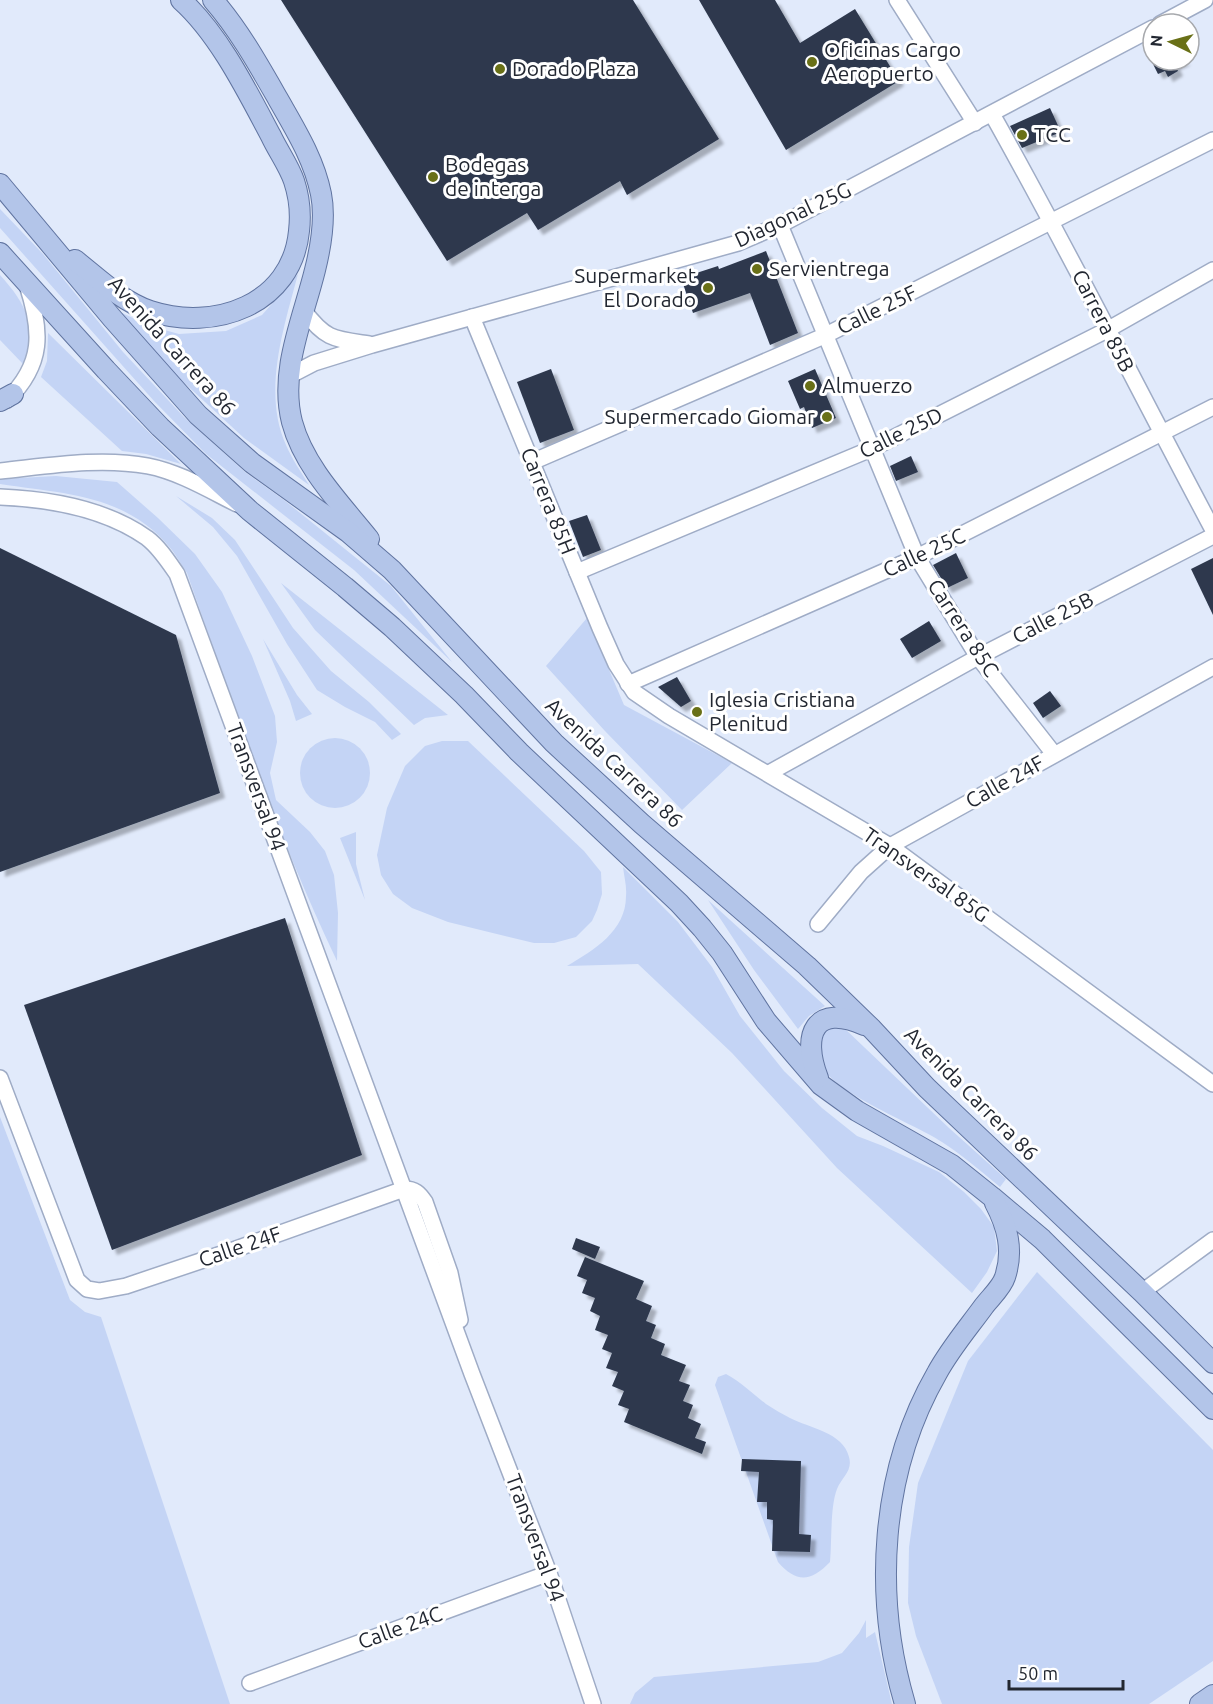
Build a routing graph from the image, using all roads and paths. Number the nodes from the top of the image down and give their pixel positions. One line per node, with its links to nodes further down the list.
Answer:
1 (181, 0): 13 (main road)
2 (213, 0): 17 (main road)
3 (897, 0): 8 (street)
4 (1205, 0): 5 (street)
5 (1182, 12)
6 (1141, 34): 7 (street, Diagonal 25G)
7 (992, 114): 8 (street, Diagonal 25G); 11 (street, Carrera 85B)
8 (975, 123): 12 (street, Diagonal 25G)
9 (1213, 140): 11 (street, Calle 25F)
10 (4, 189): 13 (main road, Avenida Carrera 86)
11 (1053, 222): 19 (street, Carrera 85B); 20 (street, Calle 25F)
12 (780, 225): 18 (street, Diagonal 25G); 20 (street, Carrera 85C)
13 (40, 232): 34 (main road, Avenida Carrera 86)
14 (0, 253): 16 (main road)
15 (1213, 270): 19 (street, Calle 25D)
16 (26, 283): 23 (street); 30 (main road)
17 (304, 311): 21 (street, Diagonal 25G); 22 (main road)
18 (472, 317): 21 (street, Diagonal 25G); 27 (street, Carrera 85H)
19 (1107, 330): 25 (street, Carrera 85B); 26 (street, Calle 25D)
20 (824, 336): 26 (street, Carrera 85C); 27 (street, Calle 25F)
21 (372, 345): 22 (street, Diagonal 25G)
22 (289, 376): 34 (main road)
23 (4, 400)
24 (1213, 407): 25 (street, Calle 25C)
25 (1162, 434): 31 (street, Carrera 85B); 33 (street, Calle 25C)
26 (871, 449): 33 (street, Carrera 85C); 35 (street, Calle 25D)
27 (532, 462): 35 (street, Carrera 85H)
28 (0, 471): 30 (street)
29 (0, 497): 47 (street, Transversal 94)
30 (250, 511): 46 (main road)
31 (1213, 530)
32 (1213, 536): 36 (street, Calle 25B)
33 (917, 558): 36 (street, Carrera 85C); 38 (street, Calle 25C)
34 (392, 570): 43 (main road, Avenida Carrera 86)
35 (577, 572): 38 (street, Carrera 85H)
36 (978, 657): 39 (street, Carrera 85C); 40 (street, Calle 25B)
37 (1213, 667): 39 (street, Calle 24F)
38 (628, 684): 40 (street, Transversal 85G)
39 (1054, 754): 41 (street, Calle 24F)
40 (769, 773): 41 (street, Transversal 85G)
41 (890, 846): 42 (street, Calle 24F); 45 (street, Transversal 85G)
42 (818, 924)
43 (872, 1029): 46 (main road); 50 (main road, Avenida Carrera 86)
44 (0, 1078): 47 (street, Calle 24F)
45 (1213, 1084)
46 (821, 1085): 48 (main road)
47 (404, 1189): 53 (street, Transversal 94)
48 (992, 1197): 52 (main road); 57 (main road)
49 (1213, 1240): 50 (street)
50 (1142, 1292): 51 (main road, Avenida Carrera 86)
51 (1213, 1363)
52 (1213, 1409)
53 (549, 1573): 54 (street, Calle 24C); 56 (street, Transversal 94)
54 (250, 1683)
55 (1213, 1695): 58 (main road)
56 (593, 1704)
57 (905, 1704)
58 (1200, 1704)

